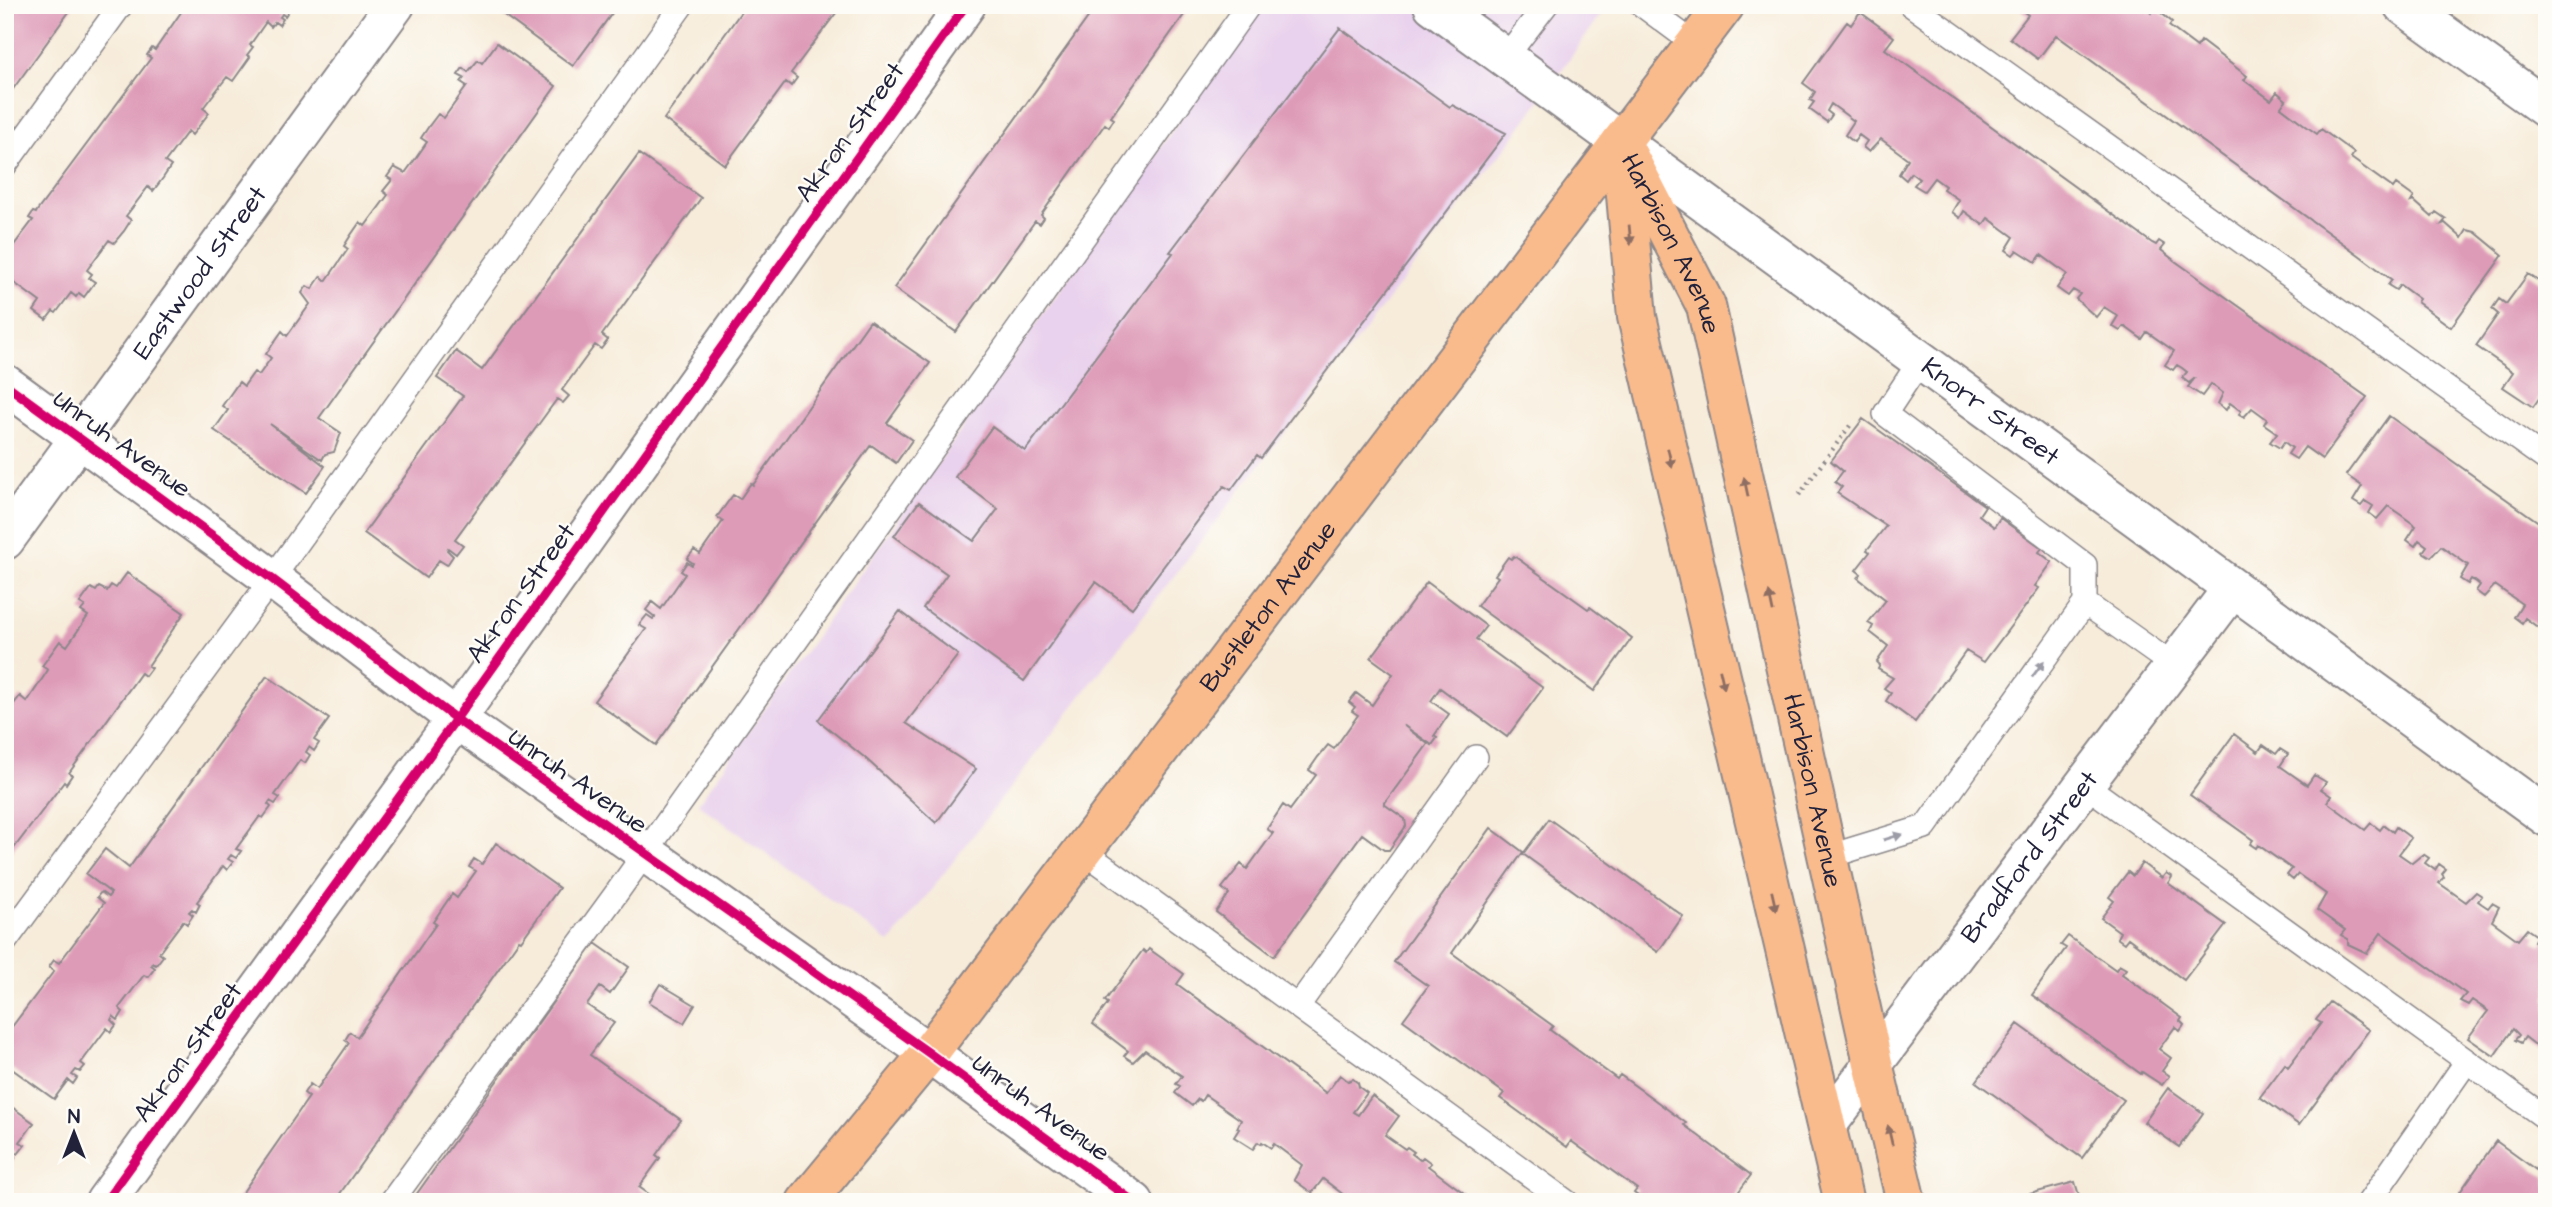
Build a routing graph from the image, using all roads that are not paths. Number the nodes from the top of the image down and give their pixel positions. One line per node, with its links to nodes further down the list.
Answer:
1 (121, 5): 16 (lane)
2 (395, 5): 19 (street, Eastwood Street)
3 (682, 5): 22 (lane)
4 (966, 5): 26 (street, Akron Street)
5 (1248, 5): 31 (lane)
6 (1433, 5): 13 (street, Knorr Street)
7 (1546, 5): 13 (lane)
8 (1643, 5): 12 (lane)
9 (1725, 5): 12 (main road, Bustleton Avenue)
10 (1911, 5): 20 (lane)
11 (2403, 5): 14 (street)
12 (1696, 46): 15 (main road, Bustleton Avenue)
13 (1505, 58): 15 (street, Knorr Street)
14 (2547, 109)
15 (1621, 142): 17 (street, Knorr Street); 30 (main road, Bustleton Avenue); 32 (main road, Harbison Avenue, one-way to 15); 39 (main road, Harbison Avenue, one-way to 39)
16 (5, 165)
17 (1920, 360): 23 (street, Knorr Street); 24 (lane)
18 (5, 384): 19 (street, Unruh Avenue)
19 (79, 439): 21 (street, Eastwood Street); 22 (street, Unruh Avenue)
20 (2547, 460)
21 (5, 540)
22 (272, 579): 26 (street, Unruh Avenue); 33 (lane)
23 (2232, 589): 25 (street, Bradford Street); 29 (street, Knorr Street)
24 (2085, 603): 25 (lane); 32 (lane, one-way to 24)
25 (2174, 666): 28 (street, Bradford Street)
26 (456, 719): 31 (street, Unruh Avenue); 40 (street, Akron Street)
27 (1476, 757): 34 (lane)
28 (2084, 784): 36 (lane); 37 (street, Bradford Street)
29 (2547, 817)
30 (1083, 850): 34 (lane); 35 (main road, Bustleton Avenue)
31 (643, 853): 35 (street, Unruh Avenue); 41 (lane)
32 (1827, 856): 37 (main road, Harbison Avenue)
33 (5, 942)
34 (1298, 1006): 44 (lane)
35 (929, 1053): 42 (main road, Bustleton Avenue); 43 (street, Unruh Avenue)
36 (2467, 1061): 38 (lane); 47 (lane)
37 (1872, 1063): 39 (street, Bradford Street); 46 (main road, Harbison Avenue, one-way to 37)
38 (2547, 1119)
39 (1827, 1125): 45 (main road, Harbison Avenue)
40 (105, 1202)
41 (391, 1202)
42 (806, 1202)
43 (1134, 1202)
44 (1567, 1202)
45 (1844, 1202)
46 (1906, 1202)
47 (2369, 1202)

